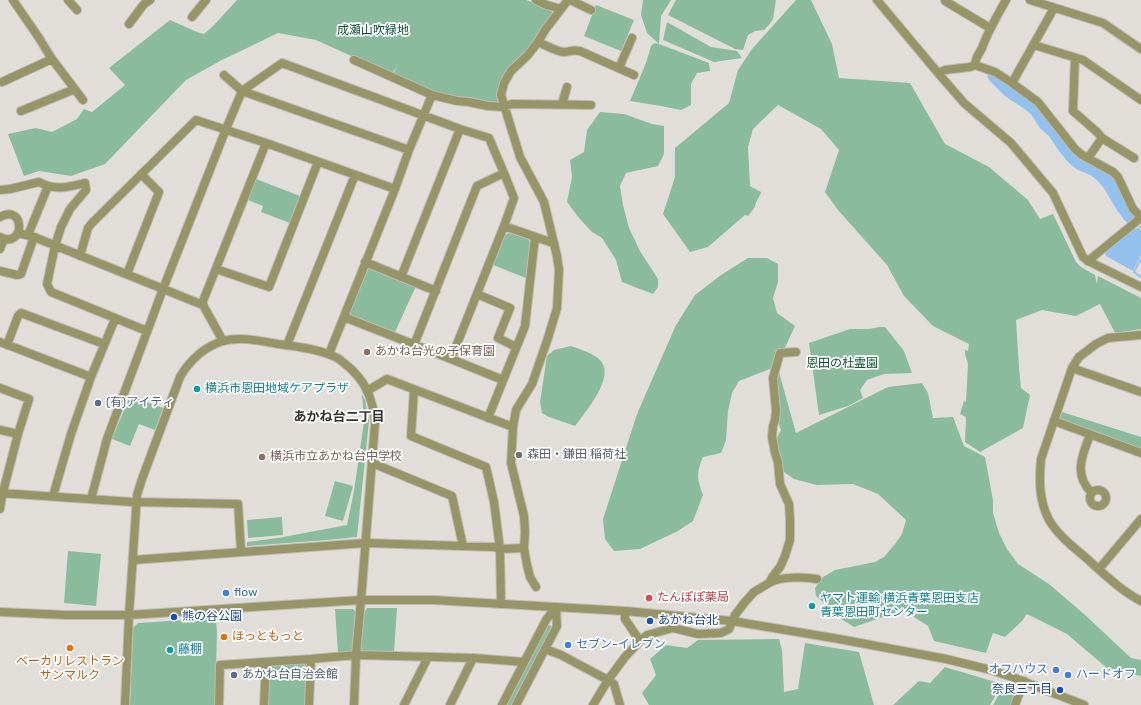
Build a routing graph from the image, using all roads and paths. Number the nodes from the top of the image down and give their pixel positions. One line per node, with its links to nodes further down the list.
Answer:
1 (13, 0): 23 (street)
2 (68, 0): 13 (street)
3 (150, 0): 16 (street)
4 (206, 0): 15 (street)
5 (536, 0): 12 (street)
6 (569, 0): 12 (street); 14 (street)
7 (877, 0): 27 (street)
8 (945, 0): 17 (street)
9 (1006, 0): 17 (street)
10 (1030, 0): 11 (street)
11 (1054, 8): 20 (street); 21 (street)
12 (562, 9): 19 (street)
13 (77, 10)
14 (591, 10)
15 (192, 17)
16 (130, 24)
17 (990, 28): 25 (street)
18 (632, 38): 26 (street)
19 (538, 42): 26 (street); 40 (street)
20 (1034, 45): 22 (street); 31 (street)
21 (1141, 49)
22 (1075, 58): 37 (street); 45 (street)
23 (52, 59): 30 (street); 33 (street)
24 (354, 60): 35 (street)
25 (974, 65): 27 (street); 31 (street)
26 (619, 68): 29 (street)
27 (938, 73): 68 (street)
28 (224, 75): 34 (street)
29 (634, 75)
30 (2, 82)
31 (1012, 83): 48 (street)
32 (567, 87): 38 (street)
33 (75, 89): 36 (street); 41 (street)
34 (242, 91): 42 (street); 44 (street); 47 (street)
35 (432, 95): 40 (street); 42 (street)
36 (82, 100)
37 (1141, 100)
38 (562, 104): 39 (street); 40 (street)
39 (591, 105)
40 (505, 107): 64 (street)
41 (21, 111)
42 (423, 115): 43 (street); 47 (street)
43 (460, 128): 51 (street); 73 (street)
44 (226, 129): 46 (street); 52 (street); 75 (street)
45 (1102, 138): 48 (street); 49 (street)
46 (266, 143): 50 (street); 70 (street)
47 (409, 150): 55 (street)
48 (1088, 158): 58 (street)
49 (1134, 158)
50 (318, 162): 53 (street); 70 (street)
51 (504, 173): 59 (street); 76 (street)
52 (141, 174): 67 (street); 72 (street)
53 (355, 175): 55 (street); 86 (street)
54 (48, 186): 56 (street); 61 (street); 65 (street)
55 (395, 189): 69 (street)
56 (0, 190)
57 (0, 217): 60 (street)
58 (1139, 221): 68 (street)
59 (504, 226): 62 (street); 77 (street)
60 (18, 233): 61 (street); 63 (street)
61 (31, 236): 65 (street); 71 (street)
62 (535, 237): 64 (street); 88 (street)
63 (2, 238): 66 (street)
64 (553, 243): 101 (street)
65 (55, 246): 67 (street); 80 (street)
66 (0, 250)
67 (80, 256): 72 (street)
68 (1088, 261): 74 (street)
69 (365, 262): 73 (street); 79 (street)
70 (216, 269): 78 (street)
71 (0, 271)
72 (127, 274): 75 (street)
73 (401, 277): 76 (street)
74 (1141, 287)
75 (163, 289): 78 (street); 81 (street)
76 (436, 291): 87 (street)
77 (477, 294): 88 (street); 91 (street)
78 (203, 305): 83 (street)
79 (344, 317): 87 (street); 90 (street)
80 (114, 318): 81 (street); 85 (street)
81 (147, 331): 110 (street)
82 (1141, 335): 92 (street)
83 (223, 341): 86 (street); 111 (street)
84 (4, 344): 85 (street); 93 (street)
85 (104, 344): 93 (street)
86 (287, 345): 90 (street)
87 (414, 345): 91 (street)
88 (516, 347): 94 (street)
89 (796, 352): 122 (street)
90 (329, 354): 97 (street)
91 (450, 359): 94 (street)
92 (1072, 368): 98 (street); 100 (street)
93 (91, 377): 109 (street)
94 (503, 380): 99 (street)
95 (0, 388): 103 (street)
96 (414, 390): 97 (street); 99 (street); 117 (street)
97 (367, 391): 106 (street)
98 (1141, 392)
99 (488, 418): 101 (street)
100 (1054, 421): 104 (street); 120 (street)
101 (513, 427): 116 (street)
102 (0, 430): 103 (street)
103 (18, 434): 107 (street)
104 (1090, 435): 105 (street); 108 (street)
105 (1141, 453)
106 (372, 463): 114 (street); 115 (street)
107 (1, 493): 109 (street); 112 (street)
108 (1092, 493)
109 (53, 496): 110 (street)
110 (91, 499): 111 (street)
111 (136, 502): 118 (street); 119 (street)
112 (0, 509)
113 (1141, 519): 120 (street)
114 (366, 543): 115 (street); 118 (street); 124 (street)
115 (463, 546): 117 (street)
116 (524, 548): 117 (street); 123 (street)
117 (500, 549): 126 (street)
118 (241, 551): 119 (street)
119 (133, 560): 130 (street)
120 (1099, 569): 125 (street)
121 (817, 579): 122 (street)
122 (770, 583): 131 (street)
123 (536, 587)
124 (361, 600): 126 (street); 130 (street); 134 (street)
125 (1141, 601)
126 (500, 604): 127 (street)
127 (556, 607): 128 (street); 133 (street); 139 (street)
128 (625, 611): 131 (street); 132 (street)
129 (0, 612): 130 (street)
130 (129, 615): 142 (street)
131 (732, 621): 132 (street); 141 (street)
132 (640, 641): 140 (street)
133 (545, 649): 140 (street); 150 (street)
134 (356, 655): 135 (street); 137 (street); 146 (street)
135 (428, 657): 136 (street); 147 (street)
136 (473, 658): 139 (street); 148 (street)
137 (311, 659): 138 (street); 145 (street)
138 (266, 662): 143 (street); 144 (street)
139 (524, 662): 149 (street)
140 (608, 680): 151 (street); 152 (street)
141 (1024, 681): 153 (street); 154 (street)
142 (125, 705)
143 (219, 705)
144 (264, 705)
145 (309, 705)
146 (354, 705)
147 (404, 705)
148 (450, 705)
149 (502, 705)
150 (516, 705)
151 (593, 705)
152 (620, 705)
153 (1015, 705)
154 (1084, 705)

